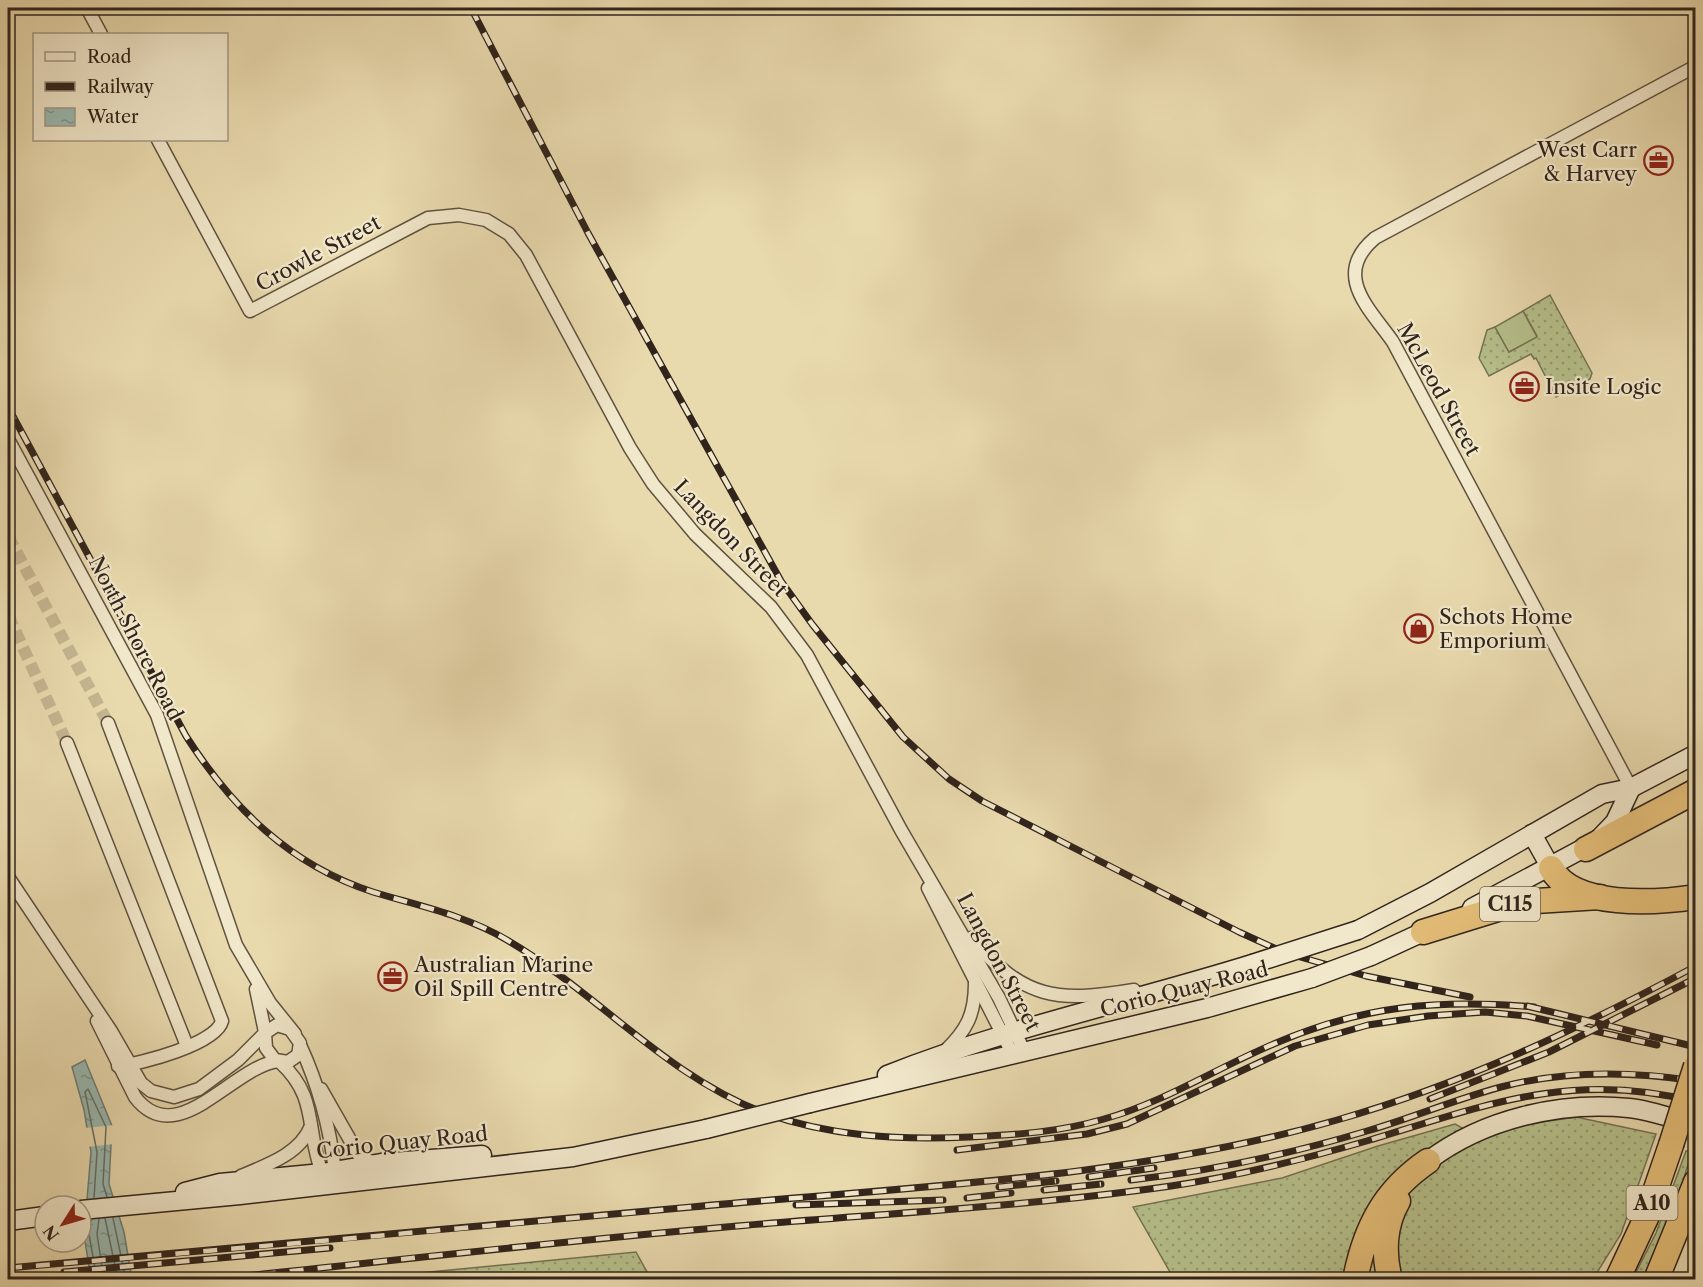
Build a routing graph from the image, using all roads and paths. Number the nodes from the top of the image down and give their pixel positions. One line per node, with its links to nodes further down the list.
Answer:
1 (87, 8): 2 (street)
2 (100, 33)
3 (1695, 66): 10 (street, McLeod Street)
4 (159, 141): 5 (street, Crowle Street)
5 (486, 220): 18 (street, Langdon Street)
6 (8, 439): 20 (street, North Shore Road)
7 (108, 723): 26 (street)
8 (67, 743): 26 (street)
9 (1695, 753): 10 (main road, Corio Quay Road / C115)
10 (1631, 788): 12 (main road, Corio Quay Road / C115); 13 (main road, Corio Quay Road)
11 (1695, 791): 13 (highway, C115)
12 (1532, 834): 14 (main road); 22 (main road, Corio Quay Road / C115, bridge)
13 (1586, 849): 14 (main road, Corio Quay Road / C115)
14 (1551, 868): 16 (highway); 19 (main road, Corio Quay Road / C115)
15 (8, 877): 30 (street)
16 (1600, 897): 17 (highway, C115); 19 (highway, C115)
17 (1695, 897)
18 (952, 921): 21 (street, Langdon Street); 22 (street); 24 (street, Langdon Street)
19 (1423, 932): 28 (main road, Corio Quay Road / C115, bridge)
20 (247, 966): 23 (street, North Shore Road); 25 (street, North Shore Road)
21 (975, 980): 24 (street, Langdon Street); 27 (street)
22 (1197, 980): 24 (main road, Corio Quay Road / C115)
23 (265, 1032): 25 (street); 29 (street, North Shore Road); 30 (street)
24 (1009, 1032): 27 (main road, Corio Quay Road / C115); 28 (street, Langdon Street)
25 (298, 1039): 29 (street); 32 (street, North Shore Road)
26 (187, 1046): 30 (street)
27 (944, 1052): 33 (main road, Corio Quay Road / C115)
28 (1018, 1052): 33 (main road, Corio Quay Road / C115)
29 (279, 1061): 30 (street); 35 (street, North Shore Road)
30 (124, 1065)
31 (1695, 1066): 48 (highway, A10, bridge)
32 (312, 1072): 38 (street, North Shore Road); 39 (street, North Shore Road)
33 (810, 1103): 36 (main road, Corio Quay Road / C115, bridge)
34 (1695, 1125): 37 (main road)
35 (311, 1126): 39 (street, North Shore Road); 40 (street)
36 (669, 1138): 38 (main road, Corio Quay Road / C115); 39 (main road, Corio Quay Road / C115)
37 (1428, 1161): 49 (highway); 50 (highway)
38 (381, 1163): 39 (main road, Corio Quay Road / C115)
39 (330, 1178): 40 (main road, Corio Quay Road / C115); 42 (main road, Corio Quay Road / C115)
40 (220, 1183): 42 (main road, Corio Quay Road / C115)
41 (1694, 1185): 52 (highway, A10); 53 (highway)
42 (135, 1204): 43 (main road, Corio Quay Road / C115)
43 (93, 1208)
44 (33, 1212): 45 (main road)
45 (8, 1213)
46 (33, 1218): 47 (main road)
47 (8, 1221)
48 (1622, 1270): 51 (highway)
49 (1355, 1280)
50 (1390, 1280)
51 (1612, 1280)
52 (1656, 1280)
53 (1673, 1280)

